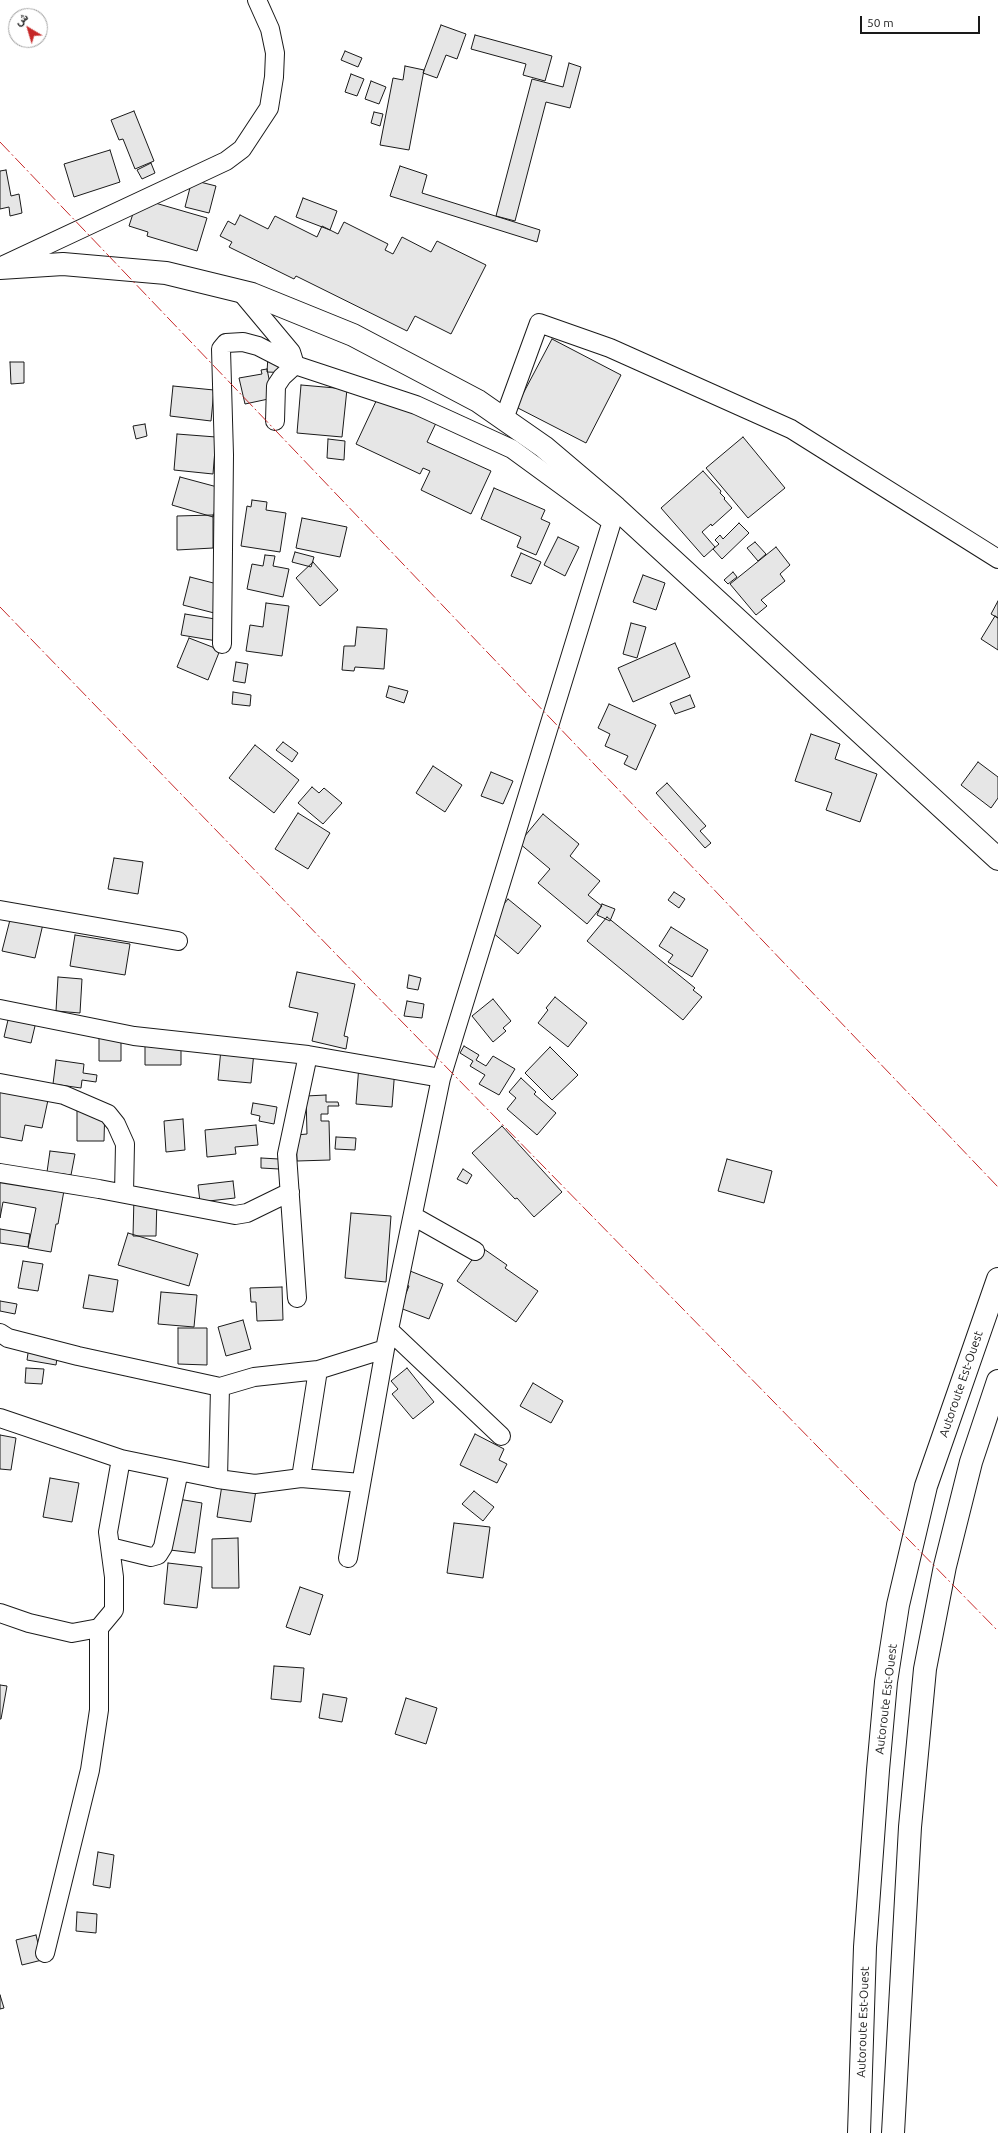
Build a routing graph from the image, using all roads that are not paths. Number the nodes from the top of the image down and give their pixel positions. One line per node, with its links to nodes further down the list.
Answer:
1 (257, 0): 2 (street)
2 (0, 268): 3 (main road)
3 (240, 291): 4 (street); 5 (main road)
4 (295, 365): 6 (street); 7 (street); 9 (street)
5 (504, 419): 7 (main road); 8 (street)
6 (275, 421)
7 (614, 515): 10 (main road); 15 (street)
8 (998, 559)
9 (222, 644)
10 (998, 859)
11 (0, 910): 12 (street)
12 (178, 941)
13 (0, 1009): 14 (street)
14 (308, 1055): 15 (street); 18 (street)
15 (441, 1078): 20 (street)
16 (0, 1083): 19 (street)
17 (0, 1174): 19 (street)
18 (290, 1192): 19 (street); 23 (street)
19 (124, 1193)
20 (413, 1216): 21 (street); 24 (street)
21 (475, 1251)
22 (998, 1279): 42 (main road, Autoroute Est-Ouest)
23 (297, 1298)
24 (389, 1330): 26 (street); 31 (street)
25 (0, 1333): 29 (street)
26 (385, 1349): 27 (street); 36 (street)
27 (318, 1370): 29 (street); 34 (street)
28 (998, 1381): 43 (main road)
29 (220, 1387): 35 (street)
30 (0, 1418): 32 (street)
31 (501, 1436)
32 (121, 1459): 33 (street); 37 (street)
33 (179, 1471): 35 (street); 37 (street)
34 (301, 1478): 35 (street); 36 (street)
35 (218, 1479)
36 (362, 1483): 38 (street)
37 (110, 1547): 40 (street)
38 (348, 1558)
39 (0, 1614): 40 (street)
40 (99, 1628): 41 (street)
41 (45, 1953)
42 (859, 2133)
43 (893, 2133)

